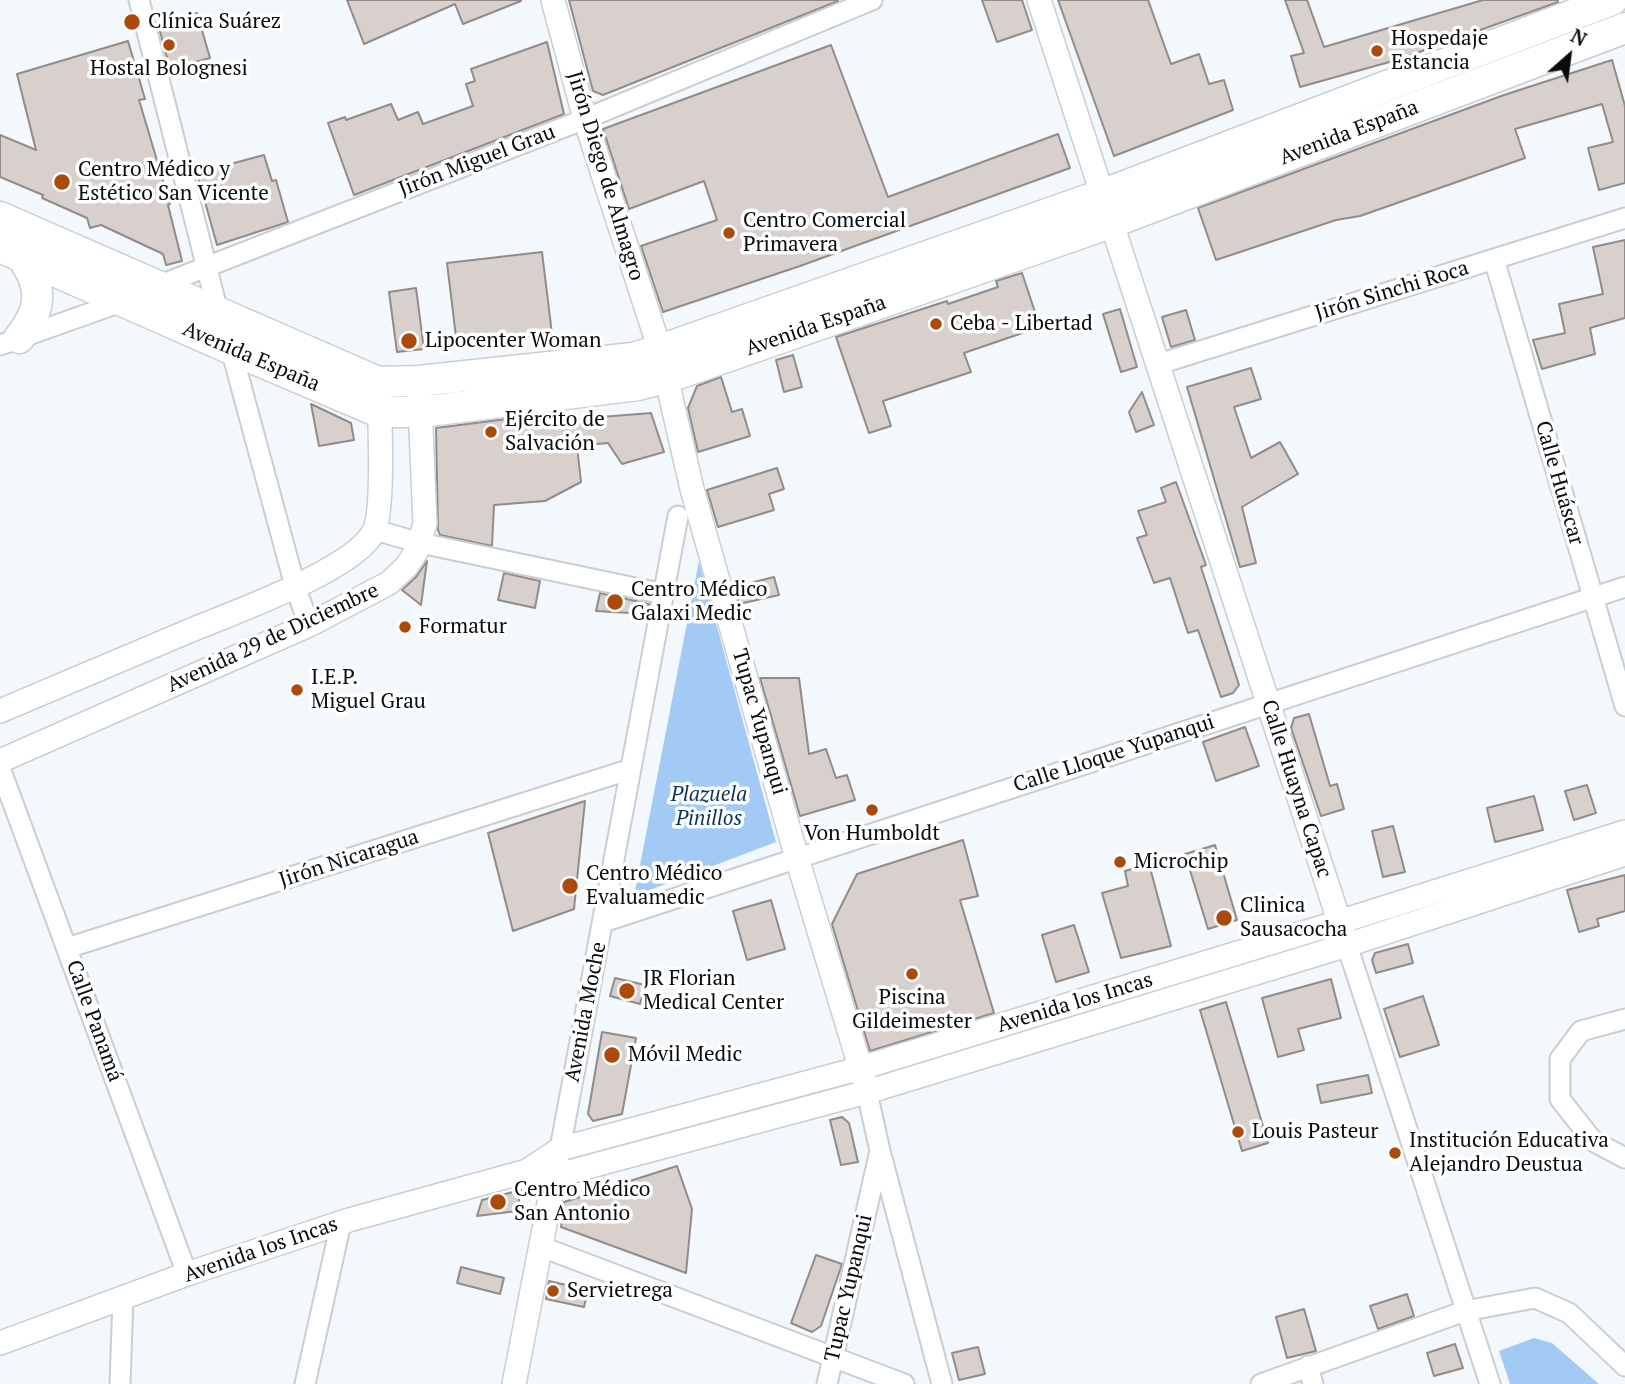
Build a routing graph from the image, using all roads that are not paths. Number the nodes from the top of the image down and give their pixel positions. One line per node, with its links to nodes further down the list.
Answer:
1 (139, 0): 14 (street)
2 (553, 0): 7 (street, Jirón Diego de Almagro)
3 (872, 0): 7 (street, Jirón Miguel Grau)
4 (1039, 0): 8 (street, Calle Huayna Capac)
5 (1612, 0): 6 (street); 8 (main road, Avenida España)
6 (1625, 29): 11 (main road, Avenida España)
7 (585, 119): 14 (street, Jirón Miguel Grau); 20 (street, Jirón Diego de Almagro)
8 (1104, 194): 11 (street, Calle Huayna Capac); 20 (main road, Avenida España)
9 (0, 217): 15 (main road, Avenida España)
10 (1625, 218): 13 (street, Jirón Sinchi Roca)
11 (1113, 222): 20 (main road, Avenida España); 21 (street, Calle Huayna Capac)
12 (11, 252): 16 (main road, Avenida España); 18 (main road)
13 (1494, 259): 21 (street, Jirón Sinchi Roca); 32 (street, Calle Huáscar)
14 (207, 267): 15 (street, Jirón Miguel Grau); 17 (street)
15 (158, 286): 16 (street, Jirón Miguel Grau); 17 (main road, Avenida España)
16 (124, 301): 18 (street, Jirón Miguel Grau); 19 (main road, Avenida España)
17 (218, 312): 23 (main road, Avenida España)
18 (10, 341)
19 (231, 349): 24 (main road, Avenida España); 29 (street)
20 (663, 364): 22 (main road, Avenida España); 25 (main road, Avenida España); 42 (street, Tupac Yupanqui)
21 (1159, 364): 34 (street, Calle Huayna Capac)
22 (419, 381): 23 (main road, Avenida España); 25 (street, Avenida 29 de Diciembre)
23 (379, 382): 24 (street)
24 (380, 412): 25 (main road, Avenida España); 27 (street)
25 (421, 412): 28 (street, Avenida 29 de Diciembre)
26 (678, 516): 31 (street, Avenida Moche)
27 (375, 530): 28 (street); 29 (street, Avenida 29 de Diciembre)
28 (420, 543): 31 (street); 33 (street, Avenida 29 de Diciembre)
29 (295, 586): 33 (street); 36 (street, Avenida 29 de Diciembre)
30 (1625, 587): 32 (street, Calle Lloque Yupanqui)
31 (664, 594): 39 (street, Avenida Moche)
32 (1593, 598): 34 (street, Calle Lloque Yupanqui); 35 (street, Calle Huáscar)
33 (309, 625): 37 (street, Avenida 29 de Diciembre)
34 (1269, 704): 42 (street, Calle Lloque Yupanqui); 44 (street, Calle Huayna Capac)
35 (1625, 706)
36 (0, 711)
37 (0, 761)
38 (0, 768): 46 (street, Calle Panamá)
39 (631, 769): 43 (street, Avenida Moche); 46 (street, Jirón Nicaragua)
40 (1625, 832): 44 (street, Avenida los Incas)
41 (1625, 854): 45 (street, Avenida los Incas)
42 (797, 858): 43 (street, Calle Lloque Yupanqui); 48 (street, Tupac Yupanqui)
43 (603, 922): 50 (street, Avenida Moche)
44 (1339, 922): 45 (street, Calle Huayna Capac); 48 (street, Avenida los Incas)
45 (1347, 945): 49 (street, Avenida los Incas); 59 (street, Calle Huayna Capac)
46 (67, 948): 57 (street, Calle Panamá)
47 (1625, 1018): 52 (street)
48 (861, 1068): 49 (street, Tupac Yupanqui); 50 (street, Avenida los Incas)
49 (867, 1092): 51 (street); 54 (street, Avenida los Incas)
50 (560, 1149): 53 (street, Avenida los Incas); 54 (street, Avenida Moche)
51 (880, 1150): 61 (street, Tupac Yupanqui); 69 (street)
52 (1625, 1158)
53 (527, 1171): 54 (street, Avenida los Incas); 55 (street, Avenida los Incas)
54 (554, 1176): 56 (street, Avenida Moche)
55 (341, 1223): 57 (street, Avenida los Incas); 65 (street)
56 (542, 1247): 61 (street); 66 (street, Avenida Moche)
57 (187, 1274): 58 (street, Avenida los Incas)
58 (123, 1298): 60 (street, Avenida los Incas); 64 (street)
59 (1465, 1311): 62 (street); 63 (street); 71 (street, Calle Huayna Capac)
60 (0, 1343)
61 (833, 1356): 67 (street, Tupac Yupanqui); 68 (street)
62 (1625, 1366)
63 (1310, 1375): 70 (street)
64 (120, 1384)
65 (305, 1384)
66 (514, 1384)
67 (827, 1384)
68 (904, 1384)
69 (942, 1384)
70 (1261, 1384)
71 (1490, 1384)

